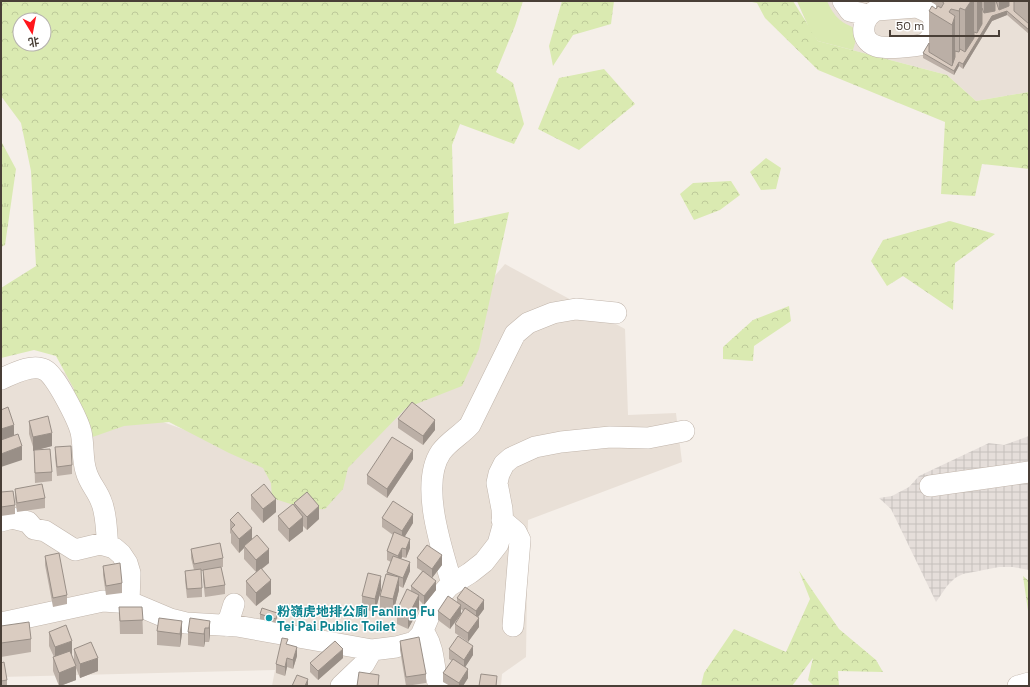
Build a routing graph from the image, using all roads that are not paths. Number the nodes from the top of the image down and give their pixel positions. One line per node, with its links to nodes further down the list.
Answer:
1 (843, 1): 2 (street)
2 (868, 15)
3 (616, 312): 11 (street)
4 (1, 379): 10 (street)
5 (684, 431): 8 (street)
6 (1028, 477): 7 (street)
7 (930, 486)
8 (502, 520): 11 (street); 16 (street)
9 (1, 521): 10 (street)
10 (108, 546): 12 (street)
11 (452, 584): 17 (street)
12 (129, 603): 14 (street); 15 (street)
13 (234, 604): 15 (street)
14 (1, 623)
15 (227, 626): 18 (street)
16 (513, 626)
17 (421, 635): 18 (street); 21 (street)
18 (372, 650): 20 (street)
19 (1029, 683): 22 (street)
20 (341, 686)
21 (439, 686)
22 (1018, 686)

